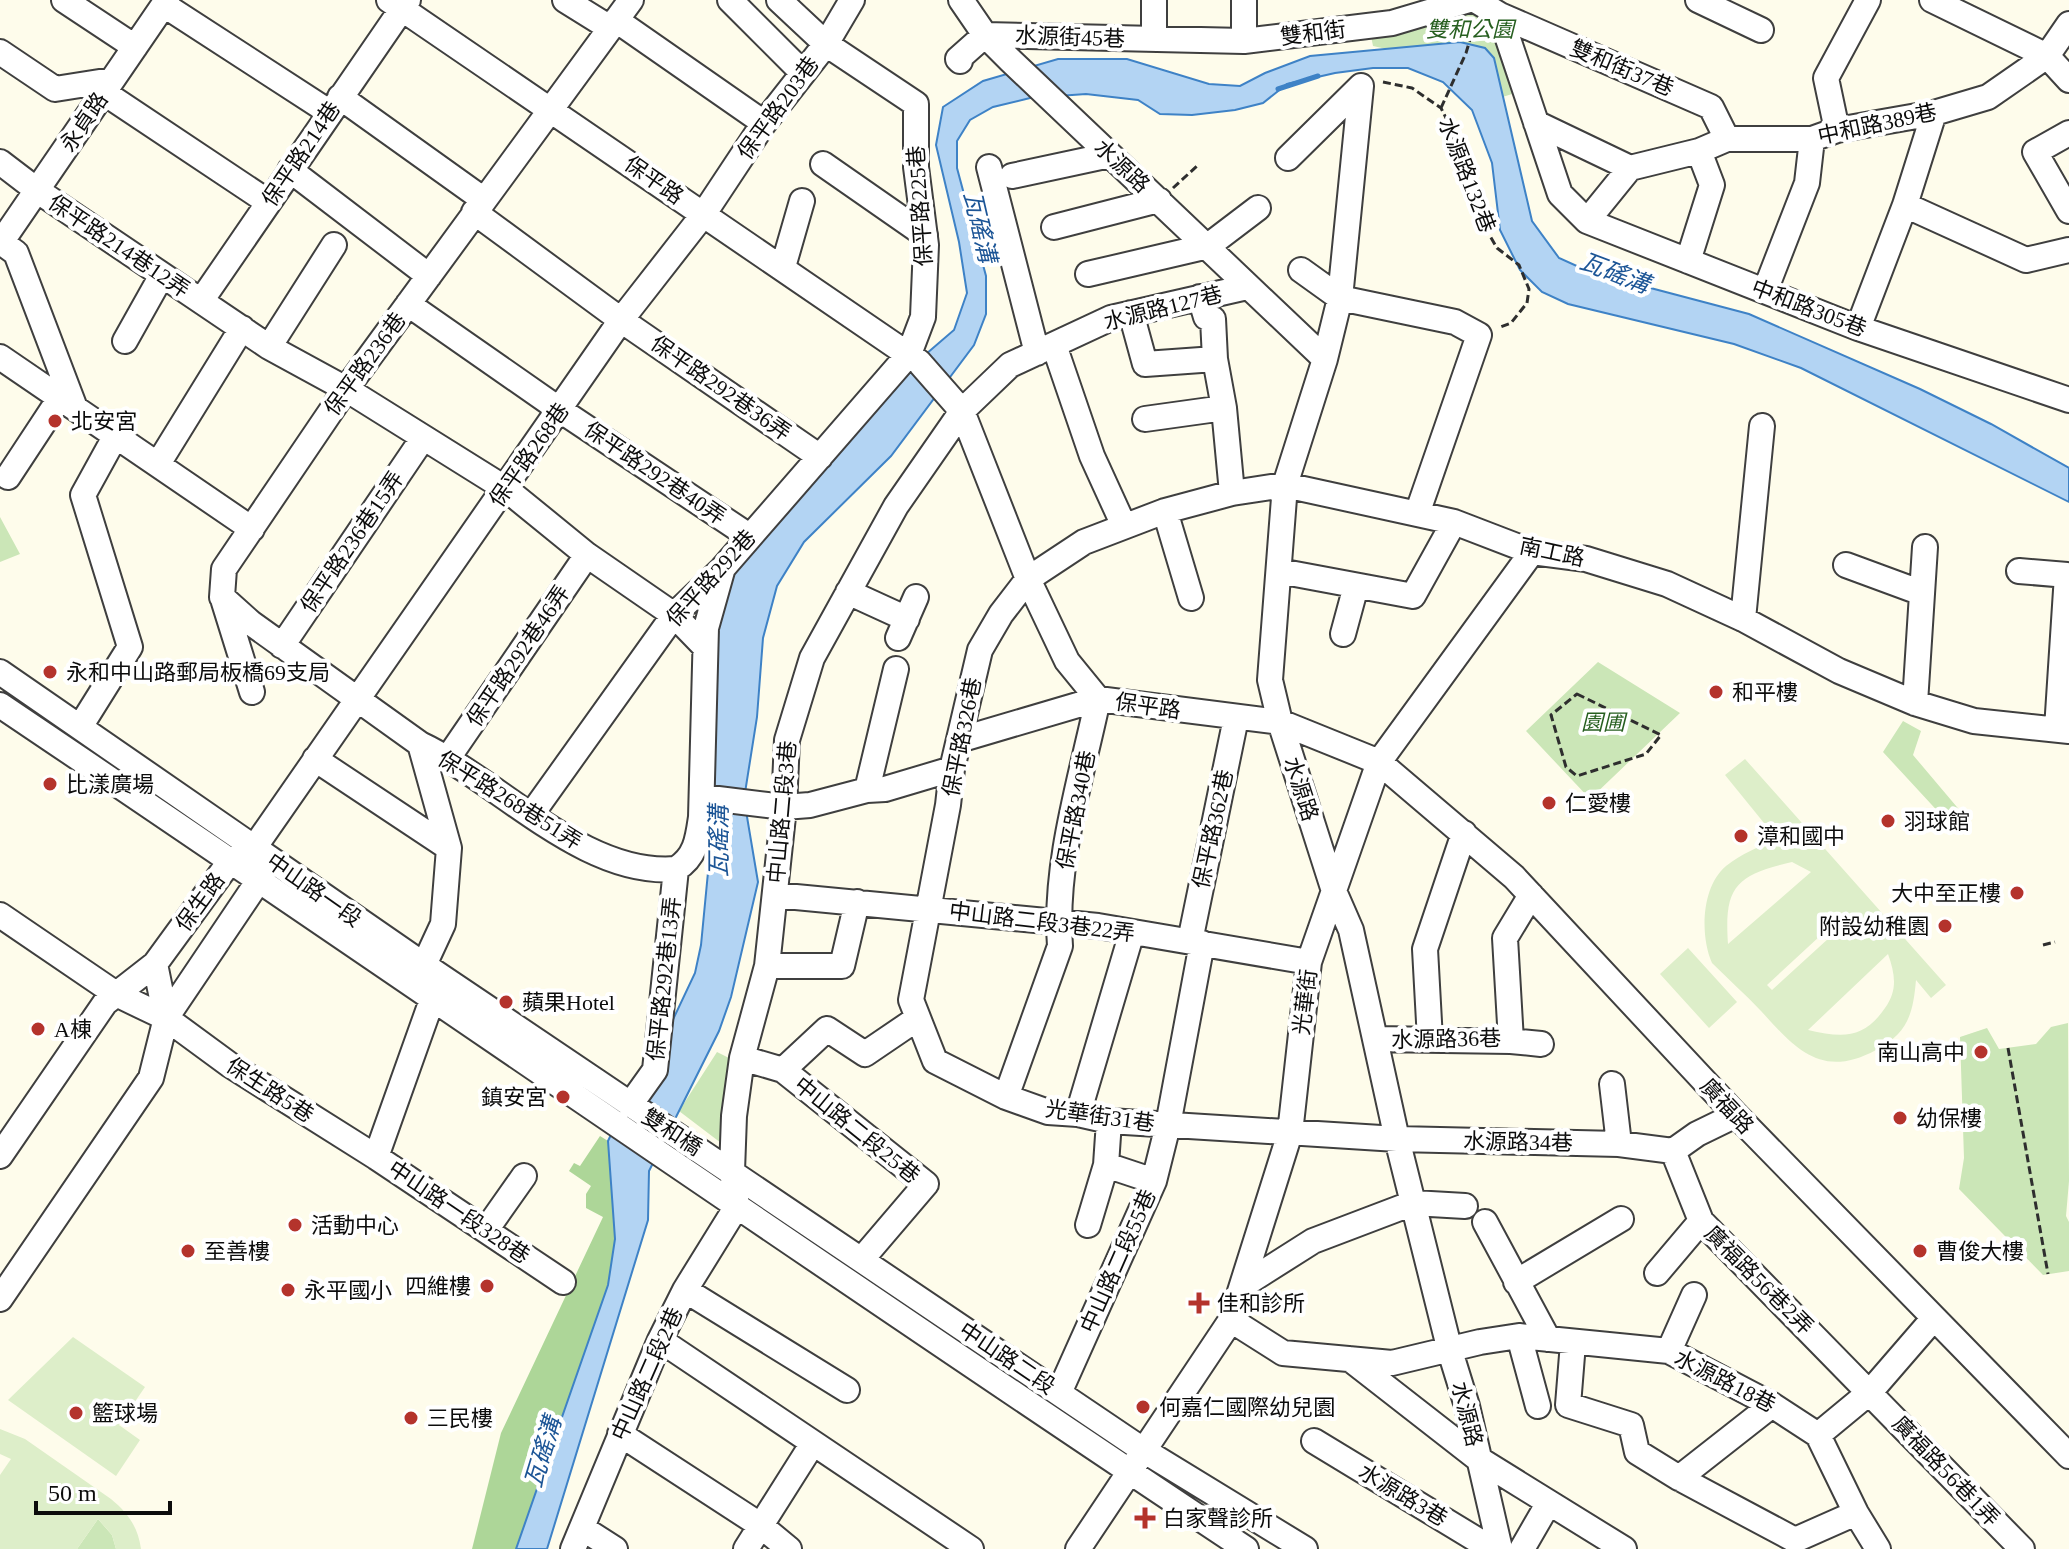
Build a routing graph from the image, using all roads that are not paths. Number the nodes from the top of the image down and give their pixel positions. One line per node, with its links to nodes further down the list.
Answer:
1 (64, 0): 24 (street)
2 (565, 0): 17 (street)
3 (631, 0): 17 (street, 保平路236巷)
4 (730, 0): 28 (street)
5 (779, 0): 23 (street)
6 (852, 0): 23 (street, 保平路203巷)
7 (961, 0): 20 (street, 水源路)
8 (1154, 0): 21 (street)
9 (1244, 0): 22 (street)
10 (1698, 0): 19 (street)
11 (1868, 0): 36 (street)
12 (1932, 0): 26 (street)
13 (1468, 1): 16 (street, 雙和街37巷); 22 (street, 雙和街)
14 (166, 2): 24 (street, 永貞路); 31 (street, 保平路292巷36弄)
15 (400, 3): 31 (street, 保平路214巷); 32 (street, 保平路)
16 (1500, 15): 35 (street); 38 (street, 雙和街37巷)
17 (613, 24): 32 (street, 保平路236巷); 34 (street)
18 (2069, 24): 26 (street, 中和路389巷)
19 (1761, 30)
20 (985, 35): 21 (street, 水源街45巷); 27 (street); 41 (street, 水源路)
21 (1154, 39): 22 (street, 雙和街)
22 (1244, 41)
23 (826, 44): 28 (street, 保平路203巷); 60 (street, 保平路225巷)
24 (135, 47): 30 (street, 永貞路)
25 (0, 52): 30 (street)
26 (2047, 56): 29 (street); 33 (street, 中和路389巷)
27 (960, 61)
28 (803, 73): 34 (street, 保平路203巷)
29 (2069, 80)
30 (108, 86): 49 (street, 永貞路); 52 (street)
31 (334, 105): 47 (street, 保平路214巷); 54 (street, 保平路292巷36弄)
32 (552, 109): 54 (street, 保平路236巷); 57 (street, 保平路)
33 (1934, 113): 36 (street, 中和路389巷); 53 (street)
34 (764, 123): 57 (street, 保平路203巷)
35 (1536, 123): 46 (street); 58 (street, 中和路305巷)
36 (1837, 130): 39 (street, 中和路389巷)
37 (2069, 133): 56 (street)
38 (1727, 139): 39 (street, 中和路389巷); 40 (street, 中和路389巷)
39 (1812, 139): 72 (street)
40 (1699, 151): 46 (street, 中和路389巷); 65 (street)
41 (1110, 155): 48 (street); 50 (street, 水源路)
42 (1288, 158): 74 (street)
43 (0, 162): 49 (street, 保平路214巷12弄)
44 (823, 164): 60 (street)
45 (989, 167): 83 (street)
46 (1630, 168): 58 (street)
47 (290, 170): 52 (street, 保平路214巷); 70 (street)
48 (1012, 176)
49 (38, 191): 61 (street, 永貞路); 69 (street, 保平路214巷12弄)
50 (1159, 200): 59 (street); 63 (street, 水源路)
51 (802, 201): 66 (street)
52 (268, 202): 75 (street, 保平路214巷)
53 (1905, 205): 64 (street); 80 (street)
54 (479, 206): 70 (street, 保平路236巷); 78 (street, 保平路292巷36弄)
55 (1258, 208): 63 (street)
56 (2069, 211)
57 (703, 215): 66 (street, 保平路); 78 (street, 保平路268巷)
58 (1587, 221): 65 (street, 中和路305巷)
59 (1054, 227)
60 (925, 235): 85 (street, 保平路225巷)
61 (1, 243): 90 (street)
62 (334, 245): 82 (street)
63 (1208, 246): 68 (street); 71 (street, 水源路)
64 (2069, 250)
65 (1688, 261): 72 (street, 中和路305巷)
66 (783, 267): 85 (street, 保平路)
67 (1301, 270): 74 (street)
68 (1088, 274)
69 (162, 275): 75 (street, 保平路214巷12弄); 81 (street)
70 (429, 276): 76 (street, 保平路236巷)
71 (1247, 287): 73 (street, 水源路127巷); 87 (street, 水源路)
72 (1765, 291): 80 (street, 中和路305巷)
73 (1200, 297): 77 (street, 水源路127巷); 86 (street)
74 (1340, 298): 87 (street); 105 (street)
75 (201, 301): 79 (street, 保平路214巷12弄)
76 (408, 304): 88 (street, 保平路236巷); 93 (street, 保平路292巷40弄)
77 (1131, 313): 83 (street, 水源路127巷); 86 (street)
78 (621, 320): 93 (street, 保平路268巷); 98 (street, 保平路292巷36弄)
79 (242, 328): 82 (street, 保平路214巷12弄); 99 (street)
80 (1858, 328): 89 (street, 中和路305巷)
81 (125, 341)
82 (269, 347): 88 (street, 保平路214巷12弄)
83 (1045, 349): 91 (street, 水源路127巷); 107 (street)
84 (0, 357): 90 (street)
85 (914, 358): 91 (street, 保平路); 98 (street, 保平路292巷)
86 (1215, 359): 92 (street)
87 (1325, 359): 101 (street, 水源路)
88 (346, 389): 97 (street); 108 (street, 保平路236巷)
89 (2068, 393)
90 (68, 403): 96 (street); 100 (street)
91 (958, 406): 117 (street, 保平路); 119 (street, 中山路二段3巷)
92 (1224, 408): 94 (street); 103 (street)
93 (560, 410): 102 (street, 保平路268巷); 109 (street, 保平路292巷40弄)
94 (1145, 419)
95 (1762, 426): 125 (street)
96 (116, 435): 99 (street); 138 (street)
97 (423, 438): 102 (street); 127 (street, 保平路236巷15弄)
98 (820, 457): 109 (street, 保平路292巷)
99 (158, 464): 108 (street)
100 (8, 477)
101 (1285, 485): 103 (street, 南工路); 105 (street, 南工路); 115 (street, 水源路)
102 (506, 489): 112 (street); 132 (street, 保平路268巷)
103 (1232, 493): 104 (street, 南工路)
104 (1165, 511): 107 (street, 南工路); 122 (street)
105 (1417, 514): 106 (street, 南工路)
106 (1454, 522): 111 (street, 南工路); 118 (street)
107 (1124, 526): 117 (street, 南工路)
108 (252, 529): 121 (street, 保平路236巷)
109 (749, 536): 114 (street, 保平路292巷)
110 (1925, 547): 120 (street)
111 (1532, 552): 125 (street, 南工路); 144 (street, 光華街)
112 (587, 555): 123 (street); 142 (street, 保平路292巷46弄)
113 (1846, 565): 120 (street)
114 (722, 569): 123 (street, 保平路292巷); 128 (street, 保平路292巷13弄)
115 (1279, 571): 118 (street); 137 (street, 水源路)
116 (2019, 571): 139 (street)
117 (1028, 579): 133 (street, 保平路); 140 (street, 保平路326巷)
118 (1356, 586): 126 (street)
119 (848, 592): 124 (street); 148 (street, 中山路二段3巷)
120 (1922, 593): 134 (street)
121 (222, 597): 127 (street, 保平路268巷51弄); 131 (street)
122 (1191, 598)
123 (674, 615): 128 (street); 149 (street, 保平路292巷)
124 (907, 618)
125 (1743, 619): 134 (street, 南工路)
126 (1343, 634)
127 (282, 646): 132 (street, 保平路268巷51弄)
128 (705, 647): 147 (street, 保平路292巷13弄)
129 (896, 669): 146 (street)
130 (0, 672): 138 (street, 中山路一段)
131 (252, 692)
132 (358, 698): 141 (street, 保平路268巷51弄); 143 (street, 保平路268巷)
133 (1098, 699): 136 (street, 保平路); 140 (street); 162 (street, 保平路340巷)
134 (1915, 703): 139 (street, 南工路)
135 (0, 705): 153 (street, 中山路一段)
136 (1236, 718): 137 (street, 保平路); 164 (street, 保平路362巷)
137 (1280, 722): 144 (street, 保平路); 156 (street, 水源路)
138 (80, 727): 151 (street, 中山路一段)
139 (2063, 730)
140 (959, 740): 145 (street, 保平路326巷)
141 (420, 744): 142 (street, 保平路268巷51弄); 152 (street)
142 (448, 758): 149 (street, 保平路268巷51弄)
143 (315, 759): 151 (street, 保平路268巷); 152 (street)
144 (1379, 762): 150 (street, 廣福路); 156 (street, 光華街)
145 (952, 769): 146 (street); 160 (street, 保平路326巷)
146 (867, 790): 148 (street)
147 (702, 797): 148 (street); 154 (street, 保平路292巷13弄)
148 (784, 807): 157 (street, 中山路二段3巷)
149 (531, 815): 154 (street, 保平路268巷51弄)
150 (1464, 833): 158 (street, 廣福路); 174 (street)
151 (254, 848): 153 (street, 保生路); 155 (street, 保生路); 167 (street, 中山路一段)
152 (449, 848): 167 (street)
153 (231, 860): 155 (street, 中山路一段); 166 (street, 保生路)
154 (676, 869): 182 (street, 保平路292巷13弄)
155 (259, 880): 170 (street, 中山路一段); 171 (street, 保生路)
156 (1334, 891): 165 (street, 光華街); 173 (street, 水源路)
157 (775, 895): 159 (street, 中山路二段3巷22弄); 168 (street, 中山路二段3巷)
158 (1531, 895): 175 (street, 水源路36巷); 183 (street, 廣福路)
159 (857, 902): 160 (street, 中山路二段3巷22弄); 168 (street)
160 (928, 909): 162 (street, 中山路二段3巷22弄); 172 (street, 光華街31巷)
161 (0, 915): 169 (street, 保生路5巷)
162 (1058, 922): 163 (street, 中山路二段3巷22弄); 180 (street, 保平路340巷)
163 (1132, 932): 164 (street, 中山路二段3巷22弄); 181 (street)
164 (1196, 942): 165 (street, 中山路二段3巷22弄); 185 (street, 保平路362巷)
165 (1309, 962): 186 (street, 光華街)
166 (155, 964): 169 (street); 171 (street, 保生路)
167 (424, 965): 182 (street, 中山路一段)
168 (767, 966): 177 (street, 中山路二段3巷)
169 (116, 994): 171 (street, 保生路5巷); 190 (street)
170 (433, 997): 182 (street, 中山路一段); 191 (street, 中山路一段328巷)
171 (166, 1018): 191 (street, 保生路5巷); 212 (street, 保生路)
172 (918, 1018): 178 (street); 180 (street, 光華街31巷)
173 (1375, 1039): 174 (street, 水源路36巷); 187 (street, 水源路)
174 (1430, 1040): 175 (street, 水源路36巷)
175 (1511, 1041): 176 (street)
176 (1541, 1044)
177 (742, 1058): 178 (street, 中山路二段25巷); 192 (street, 中山路二段3巷)
178 (783, 1070): 205 (street, 中山路二段25巷)
179 (1612, 1084): 188 (street)
180 (1006, 1097): 181 (street, 光華街31巷)
181 (1078, 1114): 184 (street, 光華街31巷)
182 (624, 1115): 192 (street, 雙和橋); 195 (street, 雙和橋)
183 (1736, 1115): 189 (street); 213 (street, 廣福路)
184 (1109, 1121): 185 (street, 光華街31巷); 193 (street)
185 (1168, 1125): 186 (street, 光華街31巷); 196 (street, 中山路二段55巷)
186 (1290, 1133): 187 (street, 水源路34巷); 209 (street, 光華街)
187 (1397, 1139): 188 (street, 水源路34巷); 197 (street, 水源路)
188 (1619, 1144): 189 (street, 水源路34巷)
189 (1673, 1151): 201 (street, 廣福路56巷2弄)
190 (0, 1156)
191 (376, 1157): 204 (street, 中山路一段328巷)
192 (723, 1165): 198 (street, 中山路二段3巷); 205 (street, 中山路二段)
193 (1106, 1165): 196 (street); 203 (street)
194 (524, 1176): 204 (street)
195 (695, 1177): 198 (street, 中山路二段)
196 (1154, 1181): 224 (street, 中山路二段55巷)
197 (1413, 1203): 199 (street); 209 (street); 219 (street, 水源路)
198 (737, 1206): 210 (street, 中山路二段2巷); 234 (street, 中山路二段)
199 (1465, 1206)
200 (1621, 1219): 208 (street)
201 (1701, 1221): 206 (street); 223 (street, 廣福路56巷2弄)
202 (1485, 1222): 208 (street)
203 (1088, 1225)
204 (486, 1230): 207 (street, 中山路一段328巷)
205 (862, 1259): 224 (street, 中山路二段)
206 (1657, 1273)
207 (563, 1282)
208 (1517, 1282): 216 (street)
209 (1242, 1286): 214 (street, 光華街)
210 (685, 1290): 217 (street, 中山路二段2巷); 222 (street)
211 (1694, 1295): 220 (street)
212 (0, 1299)
213 (1934, 1318): 223 (street); 232 (street, 廣福路)
214 (1231, 1320): 221 (street, 水源路18巷); 231 (street, 光華街)
215 (1519, 1336): 216 (street, 水源路18巷); 219 (street, 水源路18巷); 226 (street)
216 (1548, 1339): 218 (street, 水源路18巷)
217 (660, 1340): 227 (street, 中山路二段2巷); 230 (street)
218 (1573, 1343): 220 (street, 水源路18巷); 235 (street)
219 (1450, 1351): 221 (street, 水源路18巷); 233 (street, 水源路)
220 (1669, 1351): 225 (street, 水源路18巷)
221 (1350, 1359): 233 (street)
222 (847, 1390)
223 (1870, 1392): 228 (street); 252 (street, 廣福路56巷1弄)
224 (1059, 1393): 231 (street, 中山路二段)
225 (1772, 1405): 228 (street, 水源路18巷); 235 (street)
226 (1538, 1406)
227 (620, 1434): 238 (street); 239 (street, 中山路二段2巷)
228 (1818, 1435): 237 (street)
229 (1314, 1441): 247 (street, 水源路3巷)
230 (813, 1443): 238 (street); 243 (street)
231 (1143, 1450): 234 (street, 光華街); 246 (street, 中山路二段)
232 (2069, 1456)
233 (1477, 1458): 236 (street); 248 (street, 水源路)
234 (1131, 1473): 244 (street, 光華街); 245 (street, 中山路二段)
235 (1679, 1478): 237 (street)
236 (1548, 1504): 249 (street); 250 (street)
237 (1856, 1513): 251 (street)
238 (760, 1525): 241 (street); 242 (street)
239 (578, 1538): 240 (street)
240 (615, 1549)
241 (746, 1549)
242 (789, 1549)
243 (971, 1549)
244 (1078, 1549)
245 (1246, 1549)
246 (1305, 1549)
247 (1492, 1549)
248 (1500, 1549)
249 (1522, 1549)
250 (1624, 1549)
251 (1878, 1549)
252 (2022, 1549)

